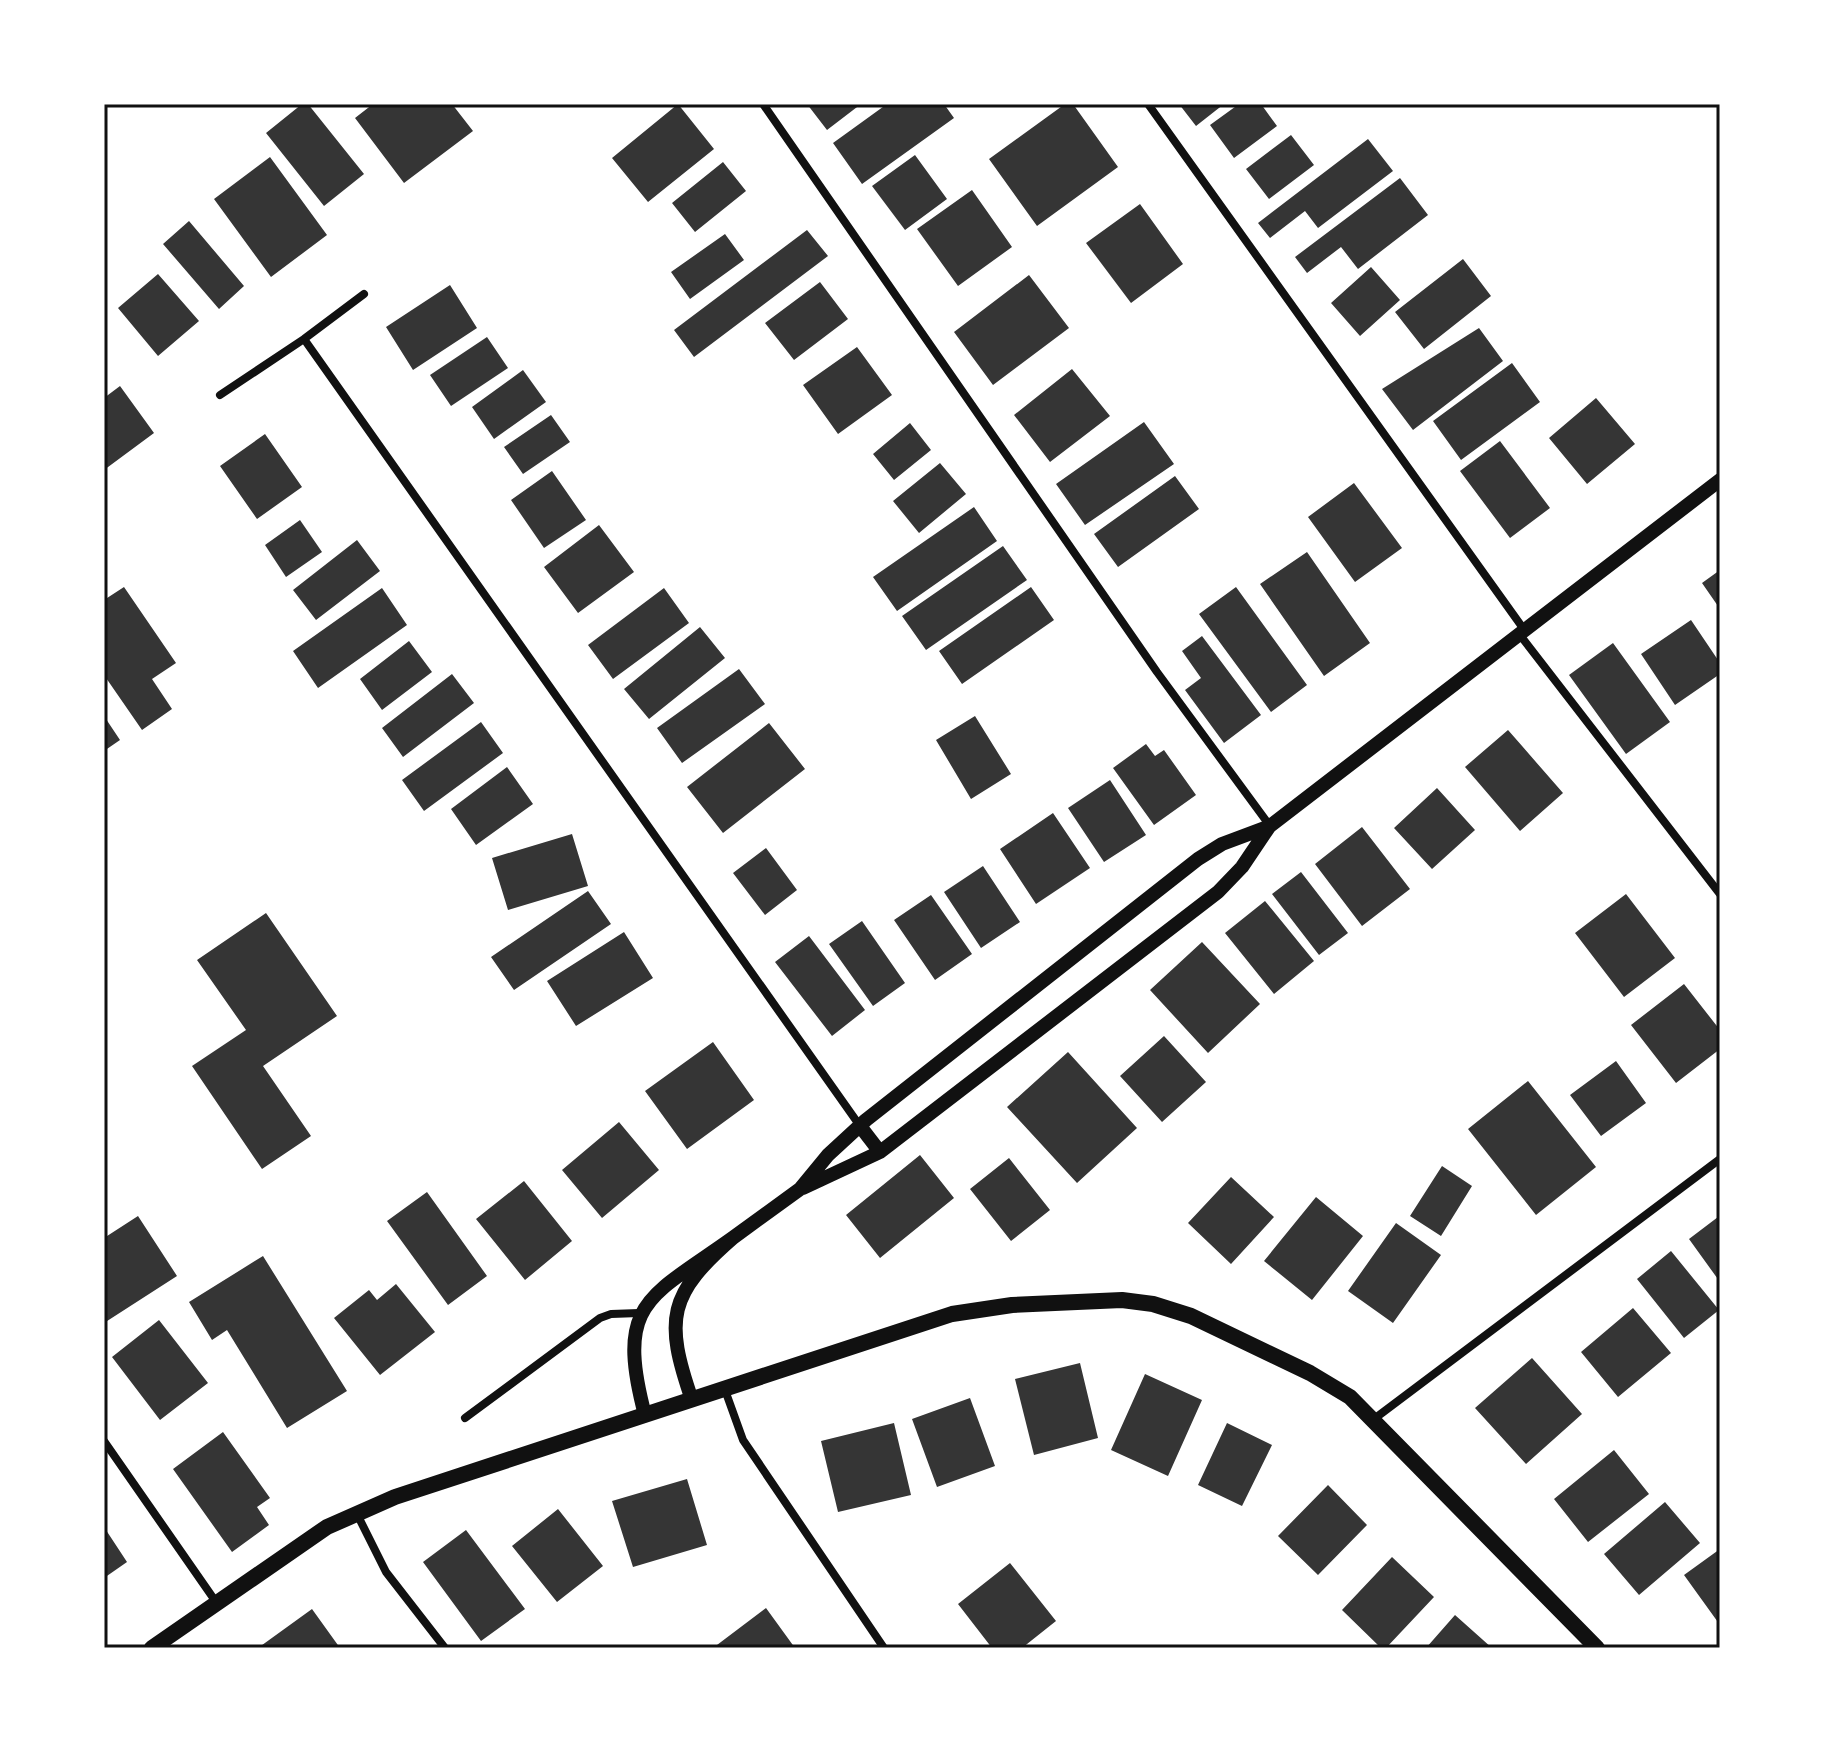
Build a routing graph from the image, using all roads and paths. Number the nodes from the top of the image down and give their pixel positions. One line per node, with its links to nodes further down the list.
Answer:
1 (763, 104): 8 (street)
2 (1148, 104): 7 (street)
3 (364, 294): 4 (street)
4 (304, 339): 5 (street); 10 (street)
5 (220, 395)
6 (1720, 480): 7 (street)
7 (1522, 633): 8 (street); 9 (street)
8 (1270, 826): 10 (street); 11 (street)
9 (1720, 894)
10 (860, 1126): 11 (street); 13 (street)
11 (880, 1152): 13 (street)
12 (1720, 1159): 20 (street)
13 (800, 1189): 14 (street)
14 (734, 1237): 15 (street); 17 (street)
15 (639, 1313): 18 (street); 19 (street)
16 (725, 1390): 17 (main road); 20 (main road); 26 (street)
17 (692, 1400): 18 (main road)
18 (645, 1415): 22 (main road)
19 (465, 1418)
20 (1374, 1419): 27 (main road)
21 (104, 1441): 23 (street)
22 (356, 1512): 23 (main road); 25 (street)
23 (216, 1602): 24 (main road)
24 (152, 1648)
25 (445, 1648)
26 (884, 1648)
27 (1597, 1648)

